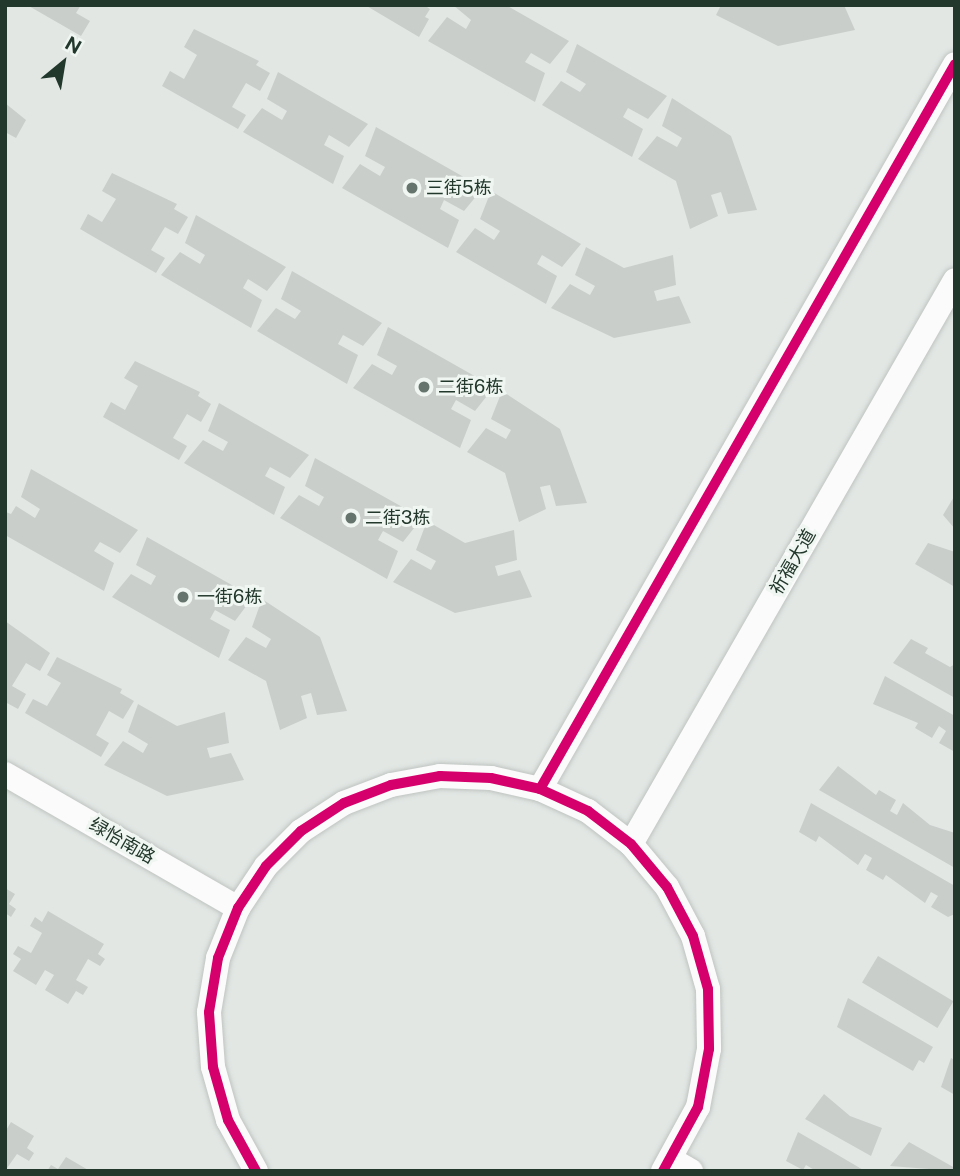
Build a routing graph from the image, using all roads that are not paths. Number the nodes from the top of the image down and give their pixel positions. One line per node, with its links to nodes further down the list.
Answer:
1 (955, 64): 4 (street)
2 (955, 280): 5 (street, 祈福大道)
3 (5, 774): 6 (street, 绿怡南路)
4 (540, 789): 5 (street); 6 (street)
5 (631, 844): 7 (street)
6 (238, 908): 8 (street)
7 (675, 1167)
8 (256, 1171)

